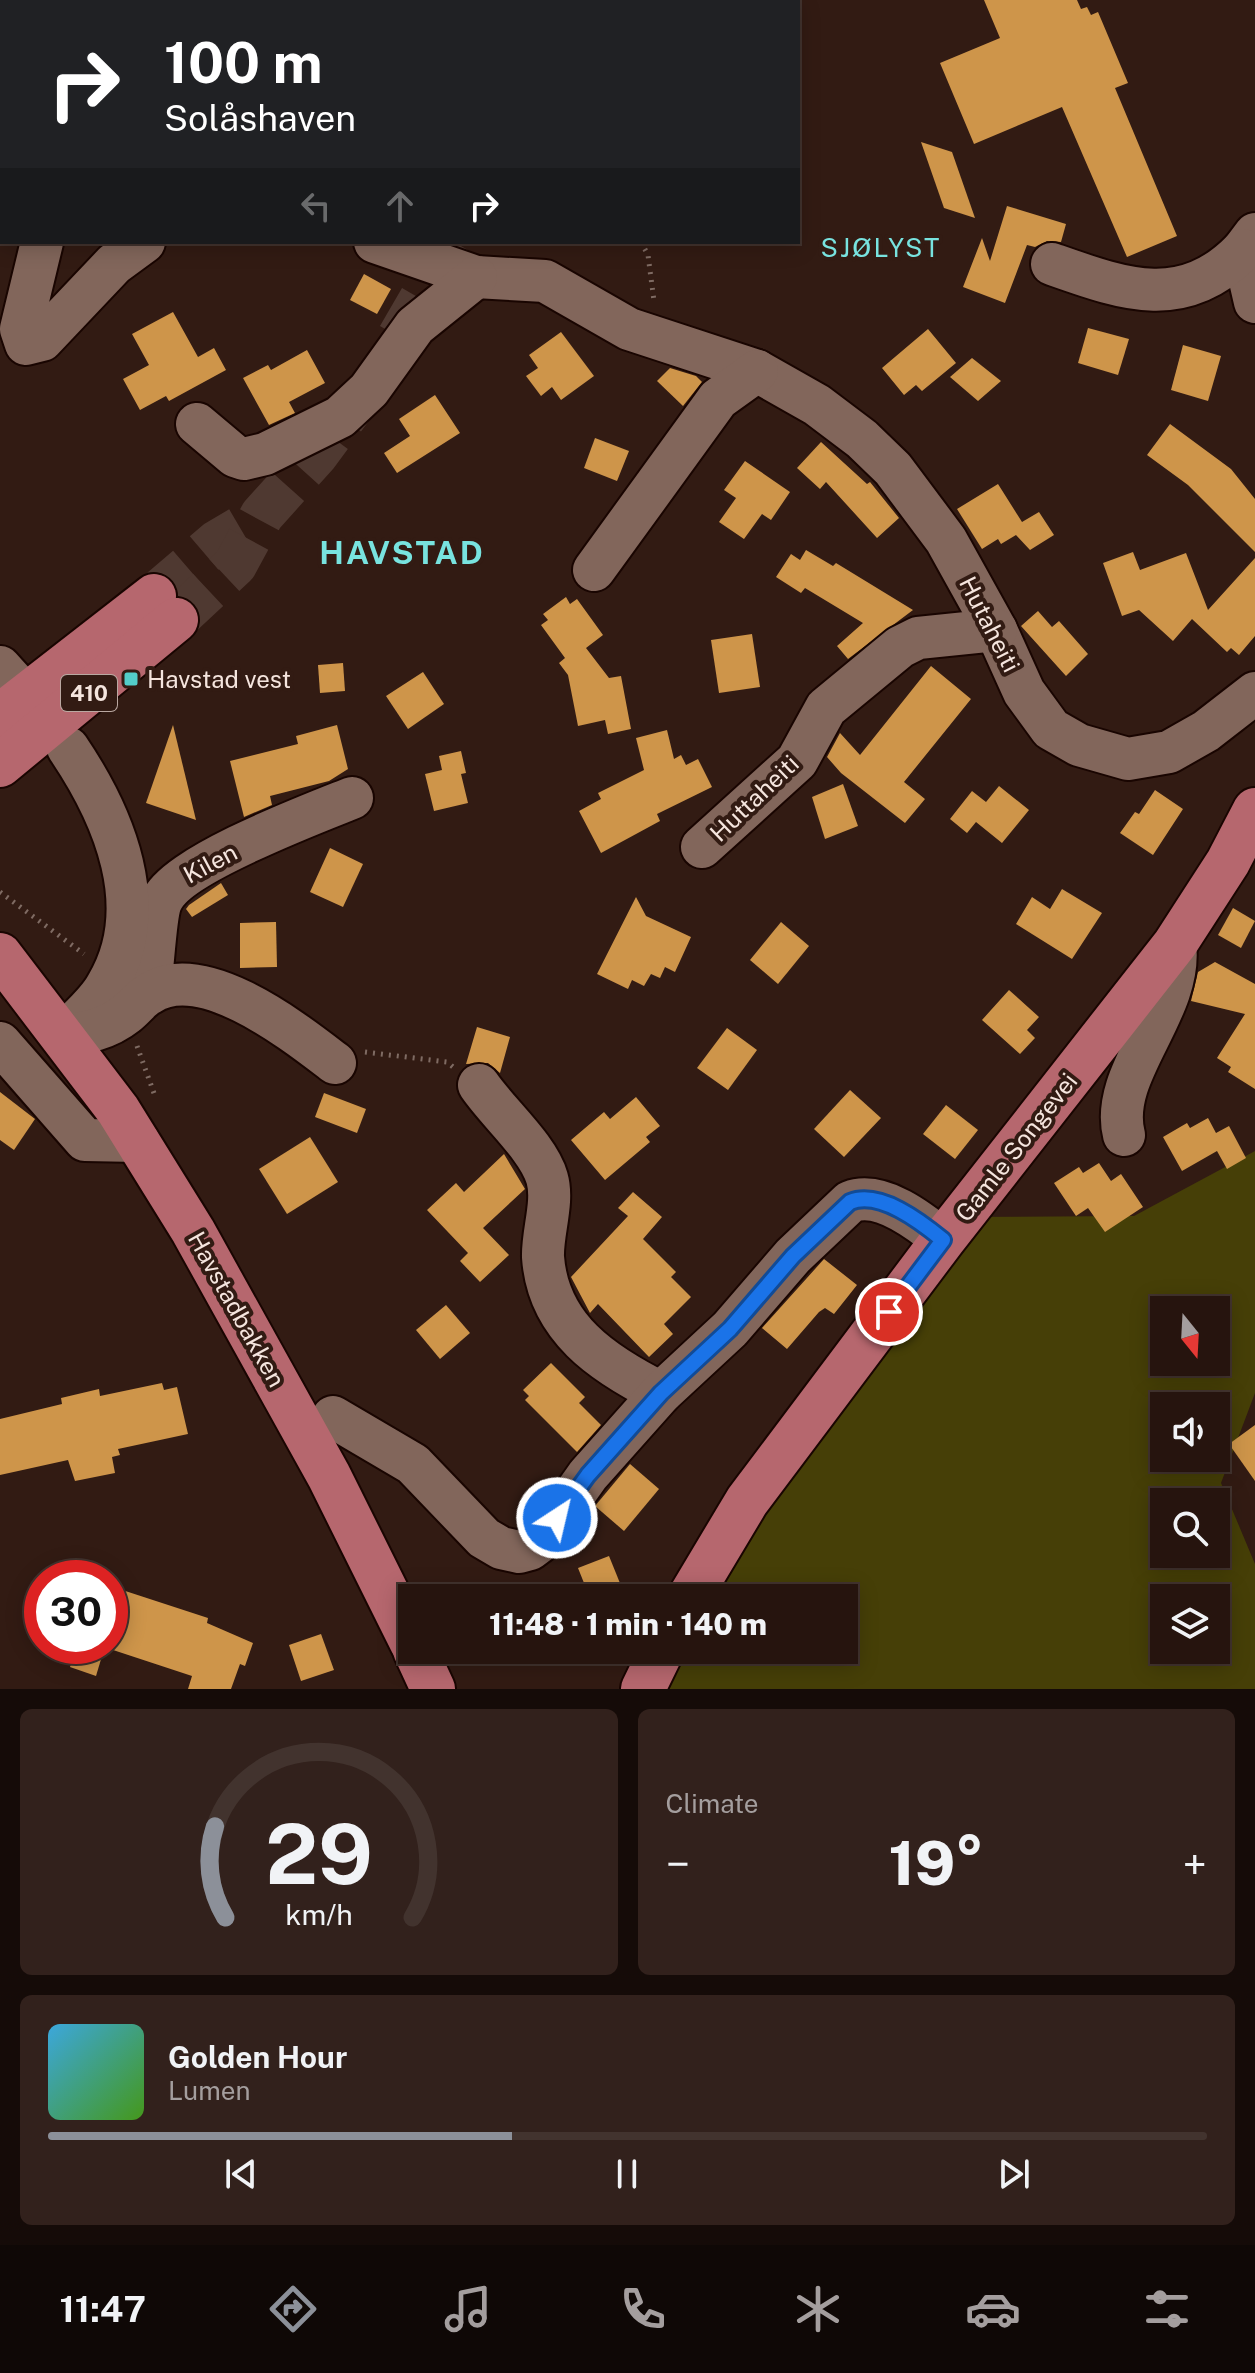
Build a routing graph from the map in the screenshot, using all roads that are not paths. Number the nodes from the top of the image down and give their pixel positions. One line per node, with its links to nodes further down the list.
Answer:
1 (1249, 242): 5 (street); 7 (street)
2 (42, 244): 3 (street)
3 (141, 244)
4 (382, 245): 6 (street, Hutaheiti)
5 (1052, 264)
6 (476, 277): 8 (street, Hutaheiti); 9 (street)
7 (1255, 302)
8 (757, 371): 10 (street); 11 (street, Hutaheiti)
9 (197, 424)
10 (594, 570)
11 (996, 630): 13 (street, Hutaheiti); 18 (street, Huttaheiti)
12 (6, 690): 15 (main road, 410)
13 (1255, 693)
14 (68, 748): 23 (street)
15 (0, 765)
16 (352, 798): 22 (street, Kilen)
17 (1255, 810): 19 (main road, Gamle Songevei)
18 (702, 847)
19 (1175, 944): 27 (street); 29 (main road, Gamle Songevei)
20 (0, 955): 21 (main road, Havstadbakken)
21 (14, 982): 23 (main road, Havstadbakken)
22 (149, 993): 23 (street); 25 (street)
23 (62, 1036): 28 (main road, Havstadbakken)
24 (0, 1043): 28 (street)
25 (335, 1063)
26 (479, 1085): 30 (street)
27 (1124, 1135)
28 (138, 1141): 33 (main road, Havstadbakken)
29 (943, 1240): 30 (street); 32 (main road, Gamle Songevei)
30 (661, 1393): 31 (street)
31 (333, 1417)
32 (697, 1584)
33 (398, 1616)
34 (421, 1664): 36 (main road)
35 (655, 1664): 37 (main road)
36 (433, 1689)
37 (643, 1689)

